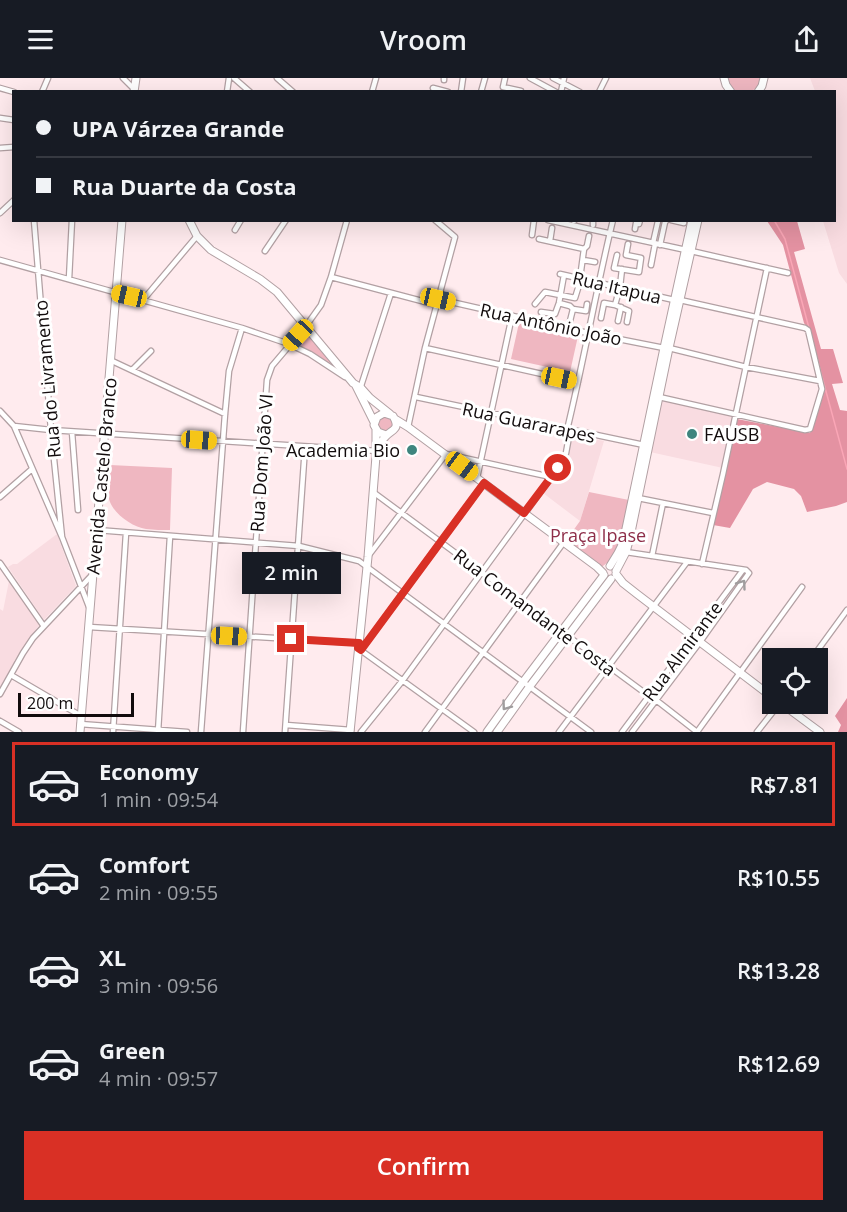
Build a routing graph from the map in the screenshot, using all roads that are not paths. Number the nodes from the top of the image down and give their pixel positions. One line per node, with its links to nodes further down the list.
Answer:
1 (123, 78): 10 (street)
2 (232, 78): 11 (street)
3 (277, 78): 12 (street)
4 (505, 78): 14 (street)
5 (530, 78): 8 (street)
6 (553, 78): 8 (street)
7 (524, 84): 15 (street)
8 (561, 86)
9 (433, 88): 13 (street)
10 (134, 90)
11 (247, 90)
12 (291, 90)
13 (440, 90)
14 (511, 90)
15 (521, 90)
16 (12, 202): 17 (street)
17 (0, 213)
18 (34, 222): 59 (street, Rua do Livramento)
19 (72, 222): 63 (street)
20 (122, 222): 67 (street, Avenida Castelo Branco)
21 (190, 222): 41 (street)
22 (240, 222): 38 (street)
23 (285, 222): 48 (street)
24 (346, 222): 61 (street, Rua Dom João VI)
25 (437, 222): 72 (street)
26 (534, 222): 40 (street)
27 (557, 222): 39 (street)
28 (613, 222): 39 (street)
29 (640, 222): 37 (street)
30 (658, 222): 46 (street)
31 (665, 222): 46 (street)
32 (679, 222): 35 (street)
33 (692, 222): 49 (street)
34 (697, 222): 49 (street)
35 (684, 223)
36 (552, 228): 44 (street)
37 (635, 229)
38 (235, 231)
39 (610, 234): 46 (street); 64 (street)
40 (532, 235)
41 (197, 236): 70 (street); 86 (street)
42 (589, 236): 47 (street)
43 (539, 239): 44 (street)
44 (550, 241): 47 (street)
45 (628, 244): 51 (street)
46 (656, 244): 49 (street); 55 (street)
47 (584, 249): 53 (street)
48 (265, 251)
49 (688, 251): 56 (street); 71 (street)
50 (617, 255): 57 (street)
51 (632, 256): 58 (street); 58 (street)
52 (0, 260): 59 (street)
53 (583, 260): 54 (street); 62 (street)
54 (595, 262)
55 (651, 265)
56 (767, 268): 60 (street); 81 (street)
57 (622, 269): 58 (street); 66 (street)
58 (630, 270)
59 (38, 271): 63 (street); 111 (street, Rua do Livramento)
60 (788, 273)
61 (332, 277): 68 (street, Rua Antônio João); 86 (street, Rua Dom João VI)
62 (580, 278): 64 (street, Rua Itapua); 69 (street, Rua Itapua)
63 (69, 279): 67 (street)
64 (599, 282): 66 (street, Rua Itapua); 88 (street)
65 (579, 285): 69 (street)
66 (620, 287): 71 (street, Rua Itapua); 76 (street)
67 (115, 293): 70 (street); 93 (street, Avenida Castelo Branco)
68 (391, 293): 72 (street, Rua Antônio João); 99 (street)
69 (560, 296): 73 (street); 74 (street)
70 (143, 300): 87 (street)
71 (677, 300): 81 (street, Rua Itapua); 91 (street)
72 (437, 302): 80 (street, Rua Antônio João); 90 (street)
73 (559, 303): 78 (street); 79 (street)
74 (535, 304)
75 (587, 304): 78 (street)
76 (615, 305): 77 (street); 82 (street)
77 (621, 307): 84 (street); 85 (street)
78 (573, 309): 83 (street)
79 (541, 312)
80 (512, 316): 88 (street, Rua Antônio João); 94 (street)
81 (756, 317): 95 (street); 97 (street, Rua Itapua)
82 (601, 318)
83 (570, 321)
84 (618, 321)
85 (627, 322)
86 (306, 326): 89 (street, Rua Dom João VI); 99 (street)
87 (242, 328): 89 (street); 103 (street)
88 (588, 333): 91 (street, Rua Antônio João); 98 (street)
89 (289, 344): 99 (street); 118 (street, Rua Dom João VI)
90 (425, 348): 94 (street); 100 (street)
91 (666, 348): 95 (street, Rua Antônio João); 101 (street); 119 (street)
92 (151, 351): 96 (street)
93 (110, 360): 96 (street); 115 (street, Avenida Castelo Branco)
94 (501, 365): 98 (street); 104 (street)
95 (746, 366): 97 (street, Rua Antônio João); 105 (street)
96 (132, 370): 103 (street)
97 (820, 381): 105 (street)
98 (578, 382): 113 (street)
99 (357, 387): 106 (street); 107 (street)
100 (416, 397): 104 (street, Rua Guararapes); 110 (street)
101 (659, 397): 105 (street); 129 (street)
102 (0, 411): 108 (street)
103 (225, 414): 117 (street)
104 (491, 414): 113 (street, Rua Guararapes); 123 (street)
105 (736, 415): 134 (street)
106 (393, 417): 107 (street); 109 (street); 110 (street)
107 (374, 422): 112 (street)
108 (14, 426): 111 (street); 124 (street)
109 (395, 429): 110 (street); 116 (street)
110 (409, 429): 122 (street)
111 (51, 430): 114 (street); 138 (street, Rua do Livramento)
112 (376, 430): 116 (street); 121 (street)
113 (568, 430): 119 (street, Rua Guararapes); 125 (street)
114 (72, 432): 115 (street); 131 (street)
115 (104, 434): 117 (street); 135 (street, Avenida Castelo Branco)
116 (386, 435): 121 (street)
117 (222, 441): 118 (street); 139 (street)
118 (263, 444): 120 (street); 140 (street, Rua Dom João VI)
119 (644, 445): 153 (street)
120 (305, 447): 121 (street); 143 (street)
121 (377, 453): 127 (street)
122 (446, 454): 123 (street); 126 (street); 132 (street)
123 (481, 461): 125 (street); 126 (street)
124 (32, 469): 128 (street); 138 (street)
125 (551, 477): 133 (street)
126 (480, 480): 133 (street); 141 (street)
127 (374, 492): 132 (street, Rua Comandante Costa); 146 (street)
128 (0, 497)
129 (638, 498): 130 (street); 144 (street)
130 (663, 503): 134 (street); 145 (street)
131 (78, 510)
132 (401, 513): 141 (street, Rua Comandante Costa); 146 (street)
133 (524, 513): 142 (street); 152 (street)
134 (713, 513): 148 (street)
135 (97, 530): 136 (street); 154 (street, Avenida Castelo Branco)
136 (126, 532): 137 (street); 165 (street)
137 (170, 536): 139 (street); 166 (street)
138 (62, 537): 155 (street)
139 (215, 539): 140 (street); 168 (street)
140 (256, 542): 143 (street); 169 (street, Rua Dom João VI)
141 (440, 542): 152 (street, Rua Comandante Costa); 157 (street)
142 (564, 542): 153 (street); 158 (street)
143 (299, 546): 150 (street); 171 (street)
144 (626, 552): 145 (street); 153 (street)
145 (652, 556): 147 (street)
146 (368, 557): 150 (street)
147 (687, 562): 148 (street); 159 (street)
148 (702, 564): 151 (street)
149 (1, 566): 163 (street)
150 (367, 566): 157 (street); 173 (street)
151 (743, 570): 170 (street, Rua Almirante); 172 (street, one-way to 151)
152 (482, 572): 158 (street, Rua Comandante Costa); 162 (street)
153 (610, 573): 159 (street); 167 (street)
154 (93, 574): 155 (street); 160 (street, Avenida Castelo Branco)
155 (81, 586): 160 (street); 163 (street)
156 (802, 587): 177 (street)
157 (403, 593): 162 (street); 173 (street)
158 (521, 602): 167 (street, Rua Comandante Costa); 175 (street)
159 (654, 607): 170 (street); 176 (street)
160 (90, 608): 164 (street, Avenida Castelo Branco)
161 (847, 610): 174 (street)
162 (444, 623): 175 (street); 179 (street)
163 (44, 625): 178 (street)
164 (89, 627): 165 (street); 190 (street, Avenida Castelo Branco)
165 (120, 628): 166 (street); 192 (street)
166 (164, 631): 168 (street); 193 (street)
167 (565, 634): 176 (street, Rua Comandante Costa); 180 (street)
168 (208, 635): 169 (street); 197 (street)
169 (250, 637): 171 (street); 198 (street, Rua Dom João VI)
170 (693, 637): 172 (street); 183 (street, Rua Almirante)
171 (291, 639): 173 (street); 191 (street)
172 (700, 642): 177 (street); 184 (street)
173 (359, 647): 179 (street); 194 (street)
174 (819, 648)
175 (484, 653): 180 (street); 185 (street)
176 (609, 666): 183 (street, Rua Comandante Costa); 188 (street)
177 (741, 672): 181 (street); 209 (street)
178 (11, 675): 182 (street); 190 (street)
179 (403, 680): 185 (street); 200 (street)
180 (526, 684): 188 (street); 203 (street, one-way to 203); 204 (street)
181 (762, 689)
182 (0, 694)
183 (649, 696): 184 (street, Rua Comandante Costa); 207 (street, Rua Almirante)
184 (656, 700): 208 (street); 209 (street, Rua Comandante Costa)
185 (443, 709): 201 (street); 202 (street)
186 (772, 714): 210 (street)
187 (794, 714): 211 (street)
188 (570, 716): 205 (street); 206 (street)
189 (0, 721): 195 (street)
190 (80, 724): 192 (street)
191 (286, 725): 194 (street); 199 (street)
192 (113, 729): 193 (street)
193 (158, 731): 196 (street)
194 (351, 731)
195 (19, 732)
196 (187, 732)
197 (201, 732)
198 (243, 732)
199 (285, 732)
200 (361, 732)
201 (425, 732)
202 (474, 732)
203 (487, 732)
204 (497, 732)
205 (559, 732)
206 (591, 732)
207 (621, 732)
208 (632, 732)
209 (697, 732)
210 (757, 732)
211 (820, 732)

